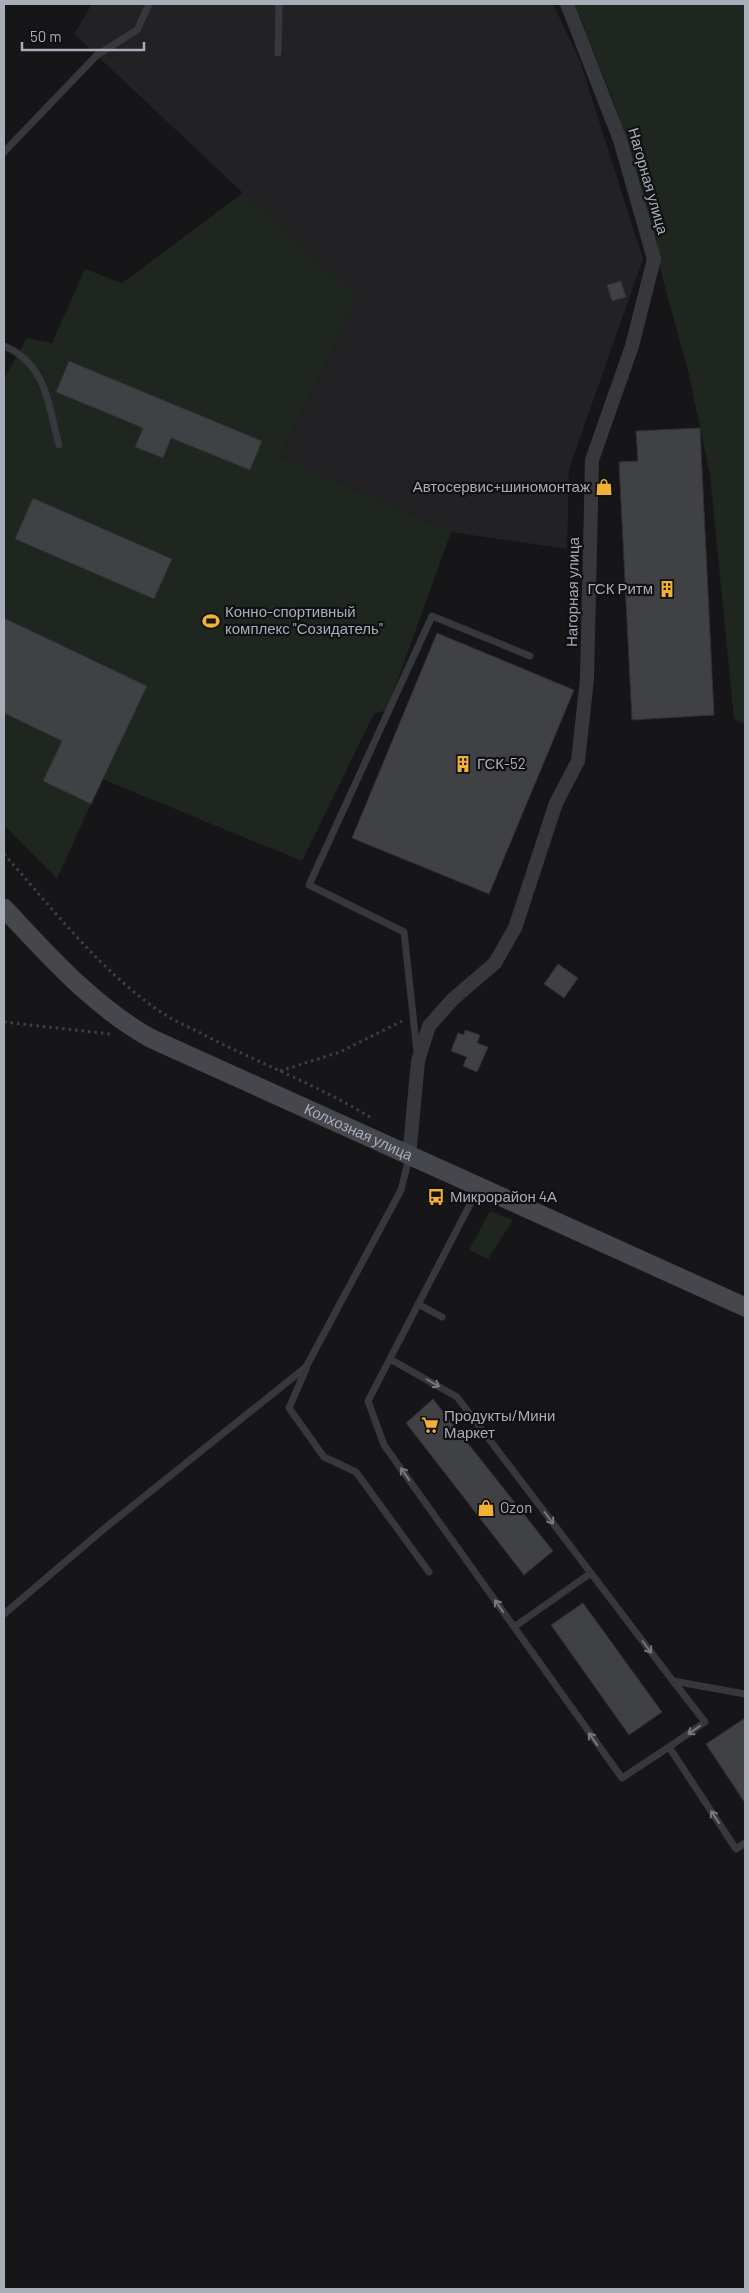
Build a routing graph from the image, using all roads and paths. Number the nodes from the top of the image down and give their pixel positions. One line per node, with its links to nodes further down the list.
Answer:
1 (149, 4): 5 (lane)
2 (279, 4): 4 (lane)
3 (567, 4): 14 (street, Нагорная улица)
4 (278, 53)
5 (4, 152)
6 (4, 346): 7 (lane)
7 (59, 445)
8 (530, 656): 11 (lane)
9 (4, 854): 15 (path)
10 (4, 908): 17 (street, Колхозная улица)
11 (413, 1016): 14 (lane); 15 (path)
12 (4, 1022): 13 (path)
13 (111, 1034)
14 (418, 1061): 17 (street, Нагорная улица)
15 (280, 1071): 16 (path)
16 (374, 1120)
17 (409, 1157): 18 (street, Колхозная улица); 23 (lane)
18 (480, 1186): 19 (lane); 20 (street, Колхозная улица)
19 (418, 1304): 21 (lane); 22 (lane)
20 (745, 1307)
21 (442, 1317)
22 (390, 1358): 25 (lane, one-way to 25); 27 (lane, one-way to 22)
23 (306, 1367): 24 (lane); 26 (lane)
24 (429, 1572)
25 (591, 1573): 27 (lane); 28 (lane, one-way to 28)
26 (4, 1614)
27 (514, 1627): 30 (lane, one-way to 27)
28 (673, 1681): 29 (lane); 30 (lane, one-way to 30)
29 (745, 1694)
30 (669, 1747): 31 (lane, one-way to 30)
31 (745, 1843)

